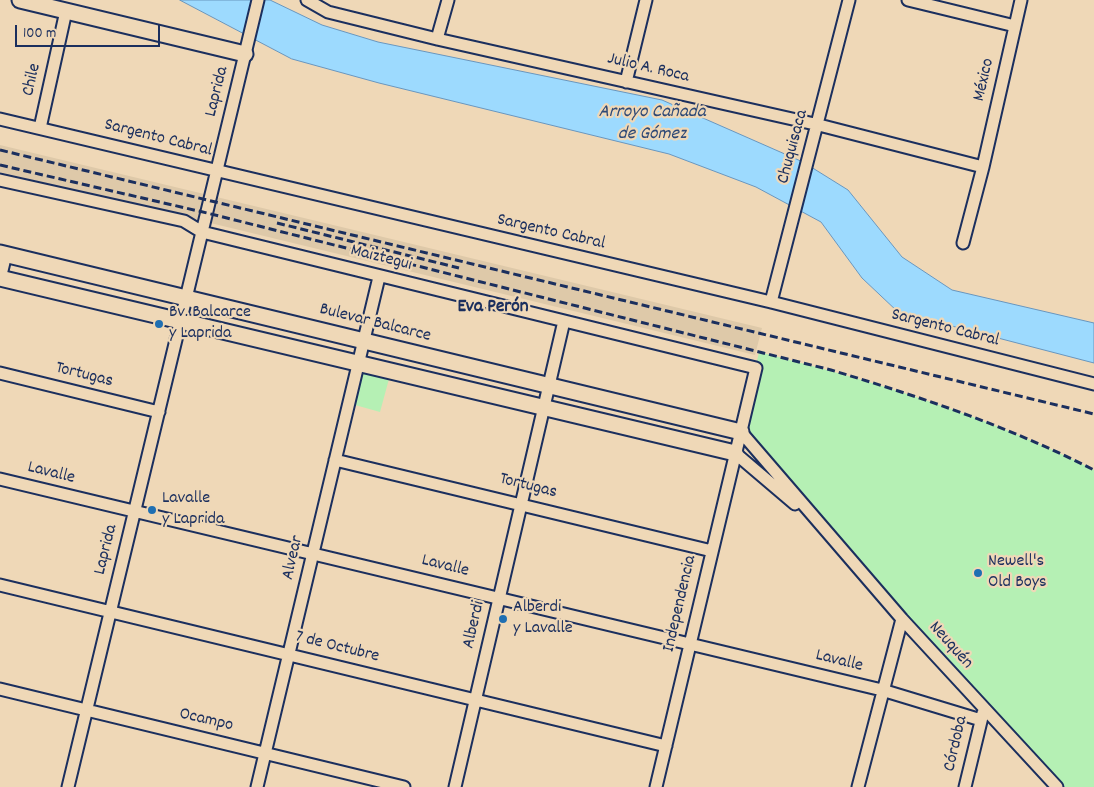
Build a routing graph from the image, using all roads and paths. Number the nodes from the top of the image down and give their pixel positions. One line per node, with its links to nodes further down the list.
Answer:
1 (20, 0): 9 (main road)
2 (258, 0): 12 (street, Laprida)
3 (307, 0): 11 (street, Julio A. Roca)
4 (448, 0): 11 (street)
5 (646, 0): 13 (street)
6 (849, 0): 15 (street, Chuquisaca)
7 (908, 0): 10 (street)
8 (1021, 0): 10 (street, México)
9 (66, 11): 12 (main road); 16 (street, Chile)
10 (1015, 26): 17 (street, México)
11 (437, 39): 13 (street, Julio A. Roca)
12 (247, 49): 18 (street, Laprida)
13 (626, 82): 15 (street, Julio A. Roca)
14 (0, 118): 16 (street, Sargento Cabral)
15 (819, 125): 17 (street, Julio A. Roca); 26 (street, Chuquisaca)
16 (40, 128): 18 (street, Sargento Cabral)
17 (983, 167): 21 (street, México)
18 (217, 172): 20 (street, Laprida); 26 (street, Sargento Cabral)
19 (0, 180): 20 (street, Maiztegui)
20 (202, 234): 23 (street, Maiztegui); 25 (street, Laprida)
21 (963, 243)
22 (3, 253): 24 (street); 25 (main road, Bulevar Balcarce)
23 (379, 277): 27 (street, Maiztegui); 29 (street, Alvear)
24 (0, 278): 28 (main road)
25 (186, 298): 28 (street, Laprida); 29 (main road, Bulevar Balcarce)
26 (771, 302): 34 (street, Sargento Cabral)
27 (564, 321): 31 (street, Maiztegui); 33 (street, Alberdi)
28 (181, 322): 30 (main road); 36 (street, Laprida)
29 (364, 339): 30 (street, Alvear); 33 (main road, Bulevar Balcarce)
30 (358, 364): 35 (main road); 39 (street, Alvear)
31 (756, 368): 37 (street, Independencia)
32 (0, 374): 36 (street, Tortugas)
33 (549, 384): 35 (street, Alberdi); 37 (main road, Bulevar Balcarce)
34 (1094, 384)
35 (544, 408): 38 (main road); 41 (street, Alberdi)
36 (159, 412): 42 (street, Laprida)
37 (741, 431): 38 (street, Independencia); 43 (street, Neuquén)
38 (735, 453): 43 (street, Neuquén); 44 (street, Independencia)
39 (335, 460): 41 (street, Tortugas); 45 (street, Alvear)
40 (0, 479): 42 (street, Lavalle)
41 (522, 504): 44 (street, Tortugas); 47 (street, Alberdi)
42 (134, 512): 45 (street, Lavalle); 48 (street, Laprida)
43 (821, 526): 49 (street, Neuquén)
44 (712, 551): 50 (street, Independencia)
45 (313, 554): 47 (street, Lavalle); 51 (street, Alvear)
46 (0, 586): 48 (street, 7 de Octubre)
47 (500, 598): 50 (street, Lavalle); 54 (street, Alberdi)
48 (110, 613): 51 (street, 7 de Octubre); 55 (street, Laprida)
49 (902, 619): 53 (street); 56 (street, Neuquén)
50 (690, 643): 53 (street, Lavalle); 57 (street, Independencia)
51 (289, 655): 54 (street, 7 de Octubre); 58 (street, Alvear)
52 (0, 689): 55 (street, Ocampo)
53 (882, 690): 56 (street, Lavalle); 64 (street)
54 (476, 700): 57 (street, 7 de Octubre); 62 (street, Alberdi)
55 (86, 711): 58 (street, Ocampo); 59 (street, Laprida)
56 (982, 714): 65 (street, Córdoba); 66 (street, Neuquén)
57 (666, 746): 63 (street, Independencia)
58 (265, 752): 60 (street, Alvear); 61 (street, Ocampo)
59 (68, 787)
60 (257, 787)
61 (404, 787)
62 (456, 787)
63 (656, 787)
64 (858, 787)
65 (965, 787)
66 (1057, 787)

